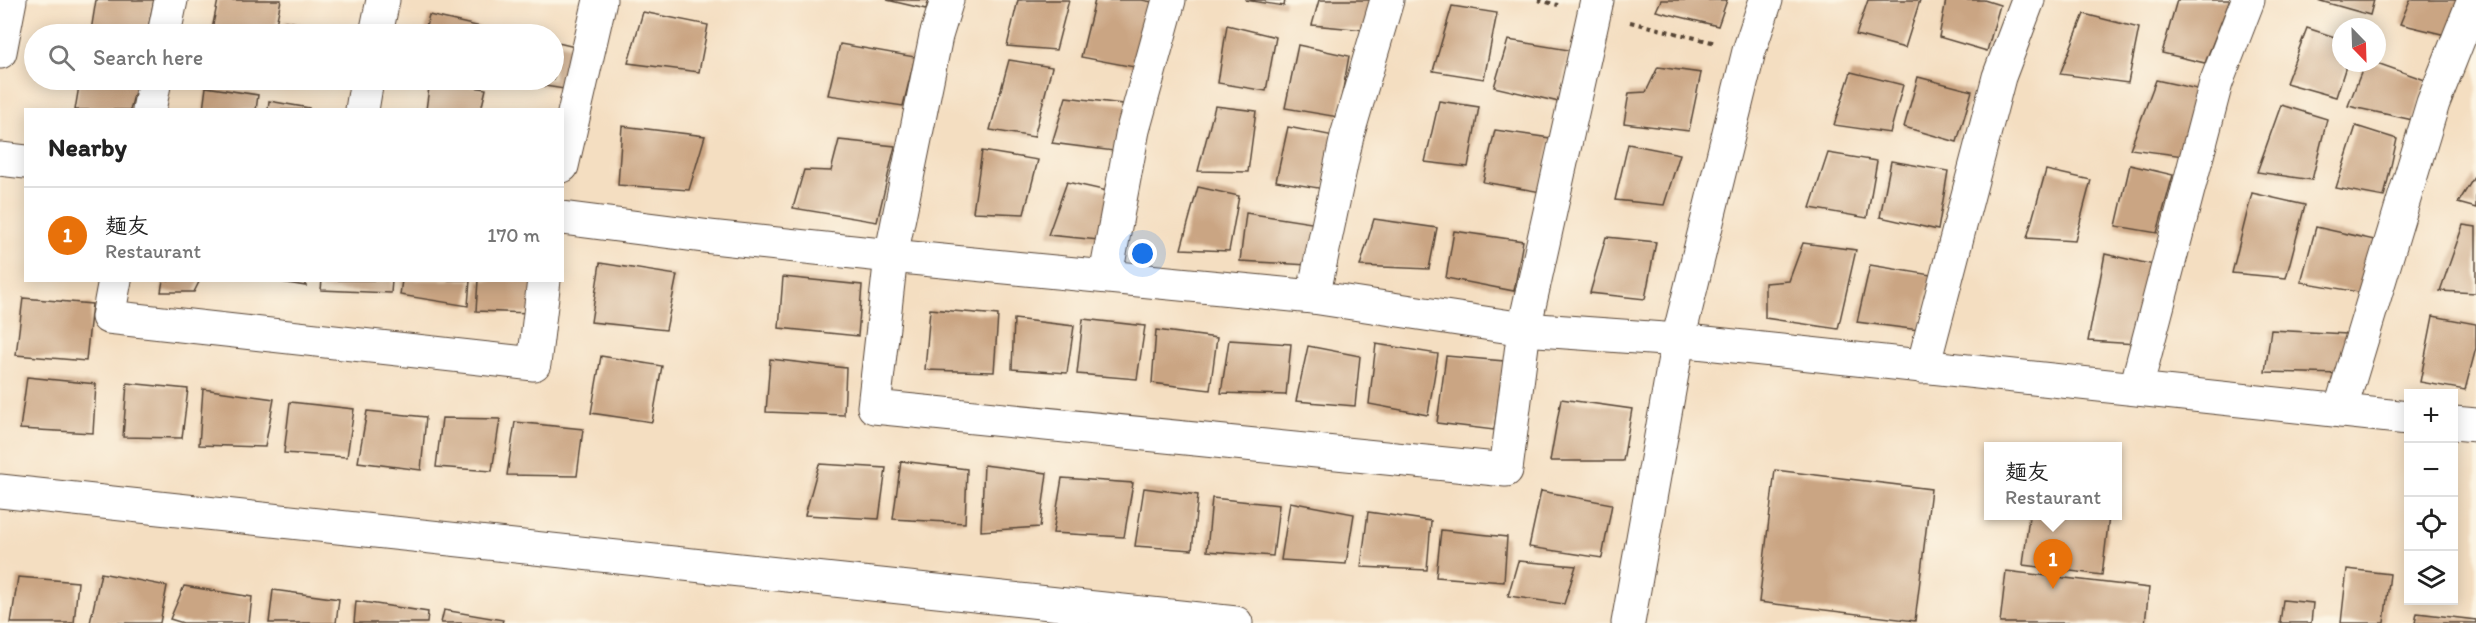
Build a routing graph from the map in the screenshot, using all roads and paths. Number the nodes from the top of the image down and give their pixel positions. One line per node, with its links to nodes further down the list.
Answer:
1 (10, 0): 17 (street)
2 (171, 0): 14 (street)
3 (383, 0): 15 (street)
4 (600, 0): 22 (street)
5 (947, 0): 26 (street)
6 (1169, 0): 27 (street)
7 (1387, 0): 30 (street)
8 (1538, 0): 13 (path)
9 (1766, 0): 16 (street)
10 (2028, 0): 33 (street)
11 (2248, 0): 34 (street)
12 (2475, 0): 35 (street)
13 (1595, 7): 16 (path); 31 (street)
14 (166, 24)
15 (378, 24)
16 (1749, 51): 32 (street)
17 (0, 52)
18 (153, 90): 20 (street)
19 (366, 90): 21 (street)
20 (149, 108)
21 (362, 108)
22 (564, 157)
23 (0, 159): 24 (street)
24 (24, 162)
25 (564, 218): 26 (street)
26 (891, 256): 27 (street); 31 (street)
27 (1106, 275): 30 (street)
28 (115, 282): 29 (street)
29 (544, 282)
30 (1313, 297): 31 (street)
31 (1524, 329): 32 (street)
32 (1678, 340): 33 (street); 41 (street)
33 (1923, 368): 34 (street)
34 (2136, 388): 35 (street)
35 (2340, 411): 36 (street)
36 (2404, 417)
37 (2458, 424): 38 (street)
38 (2476, 426)
39 (0, 492): 40 (street)
40 (1236, 623)
41 (1628, 623)

